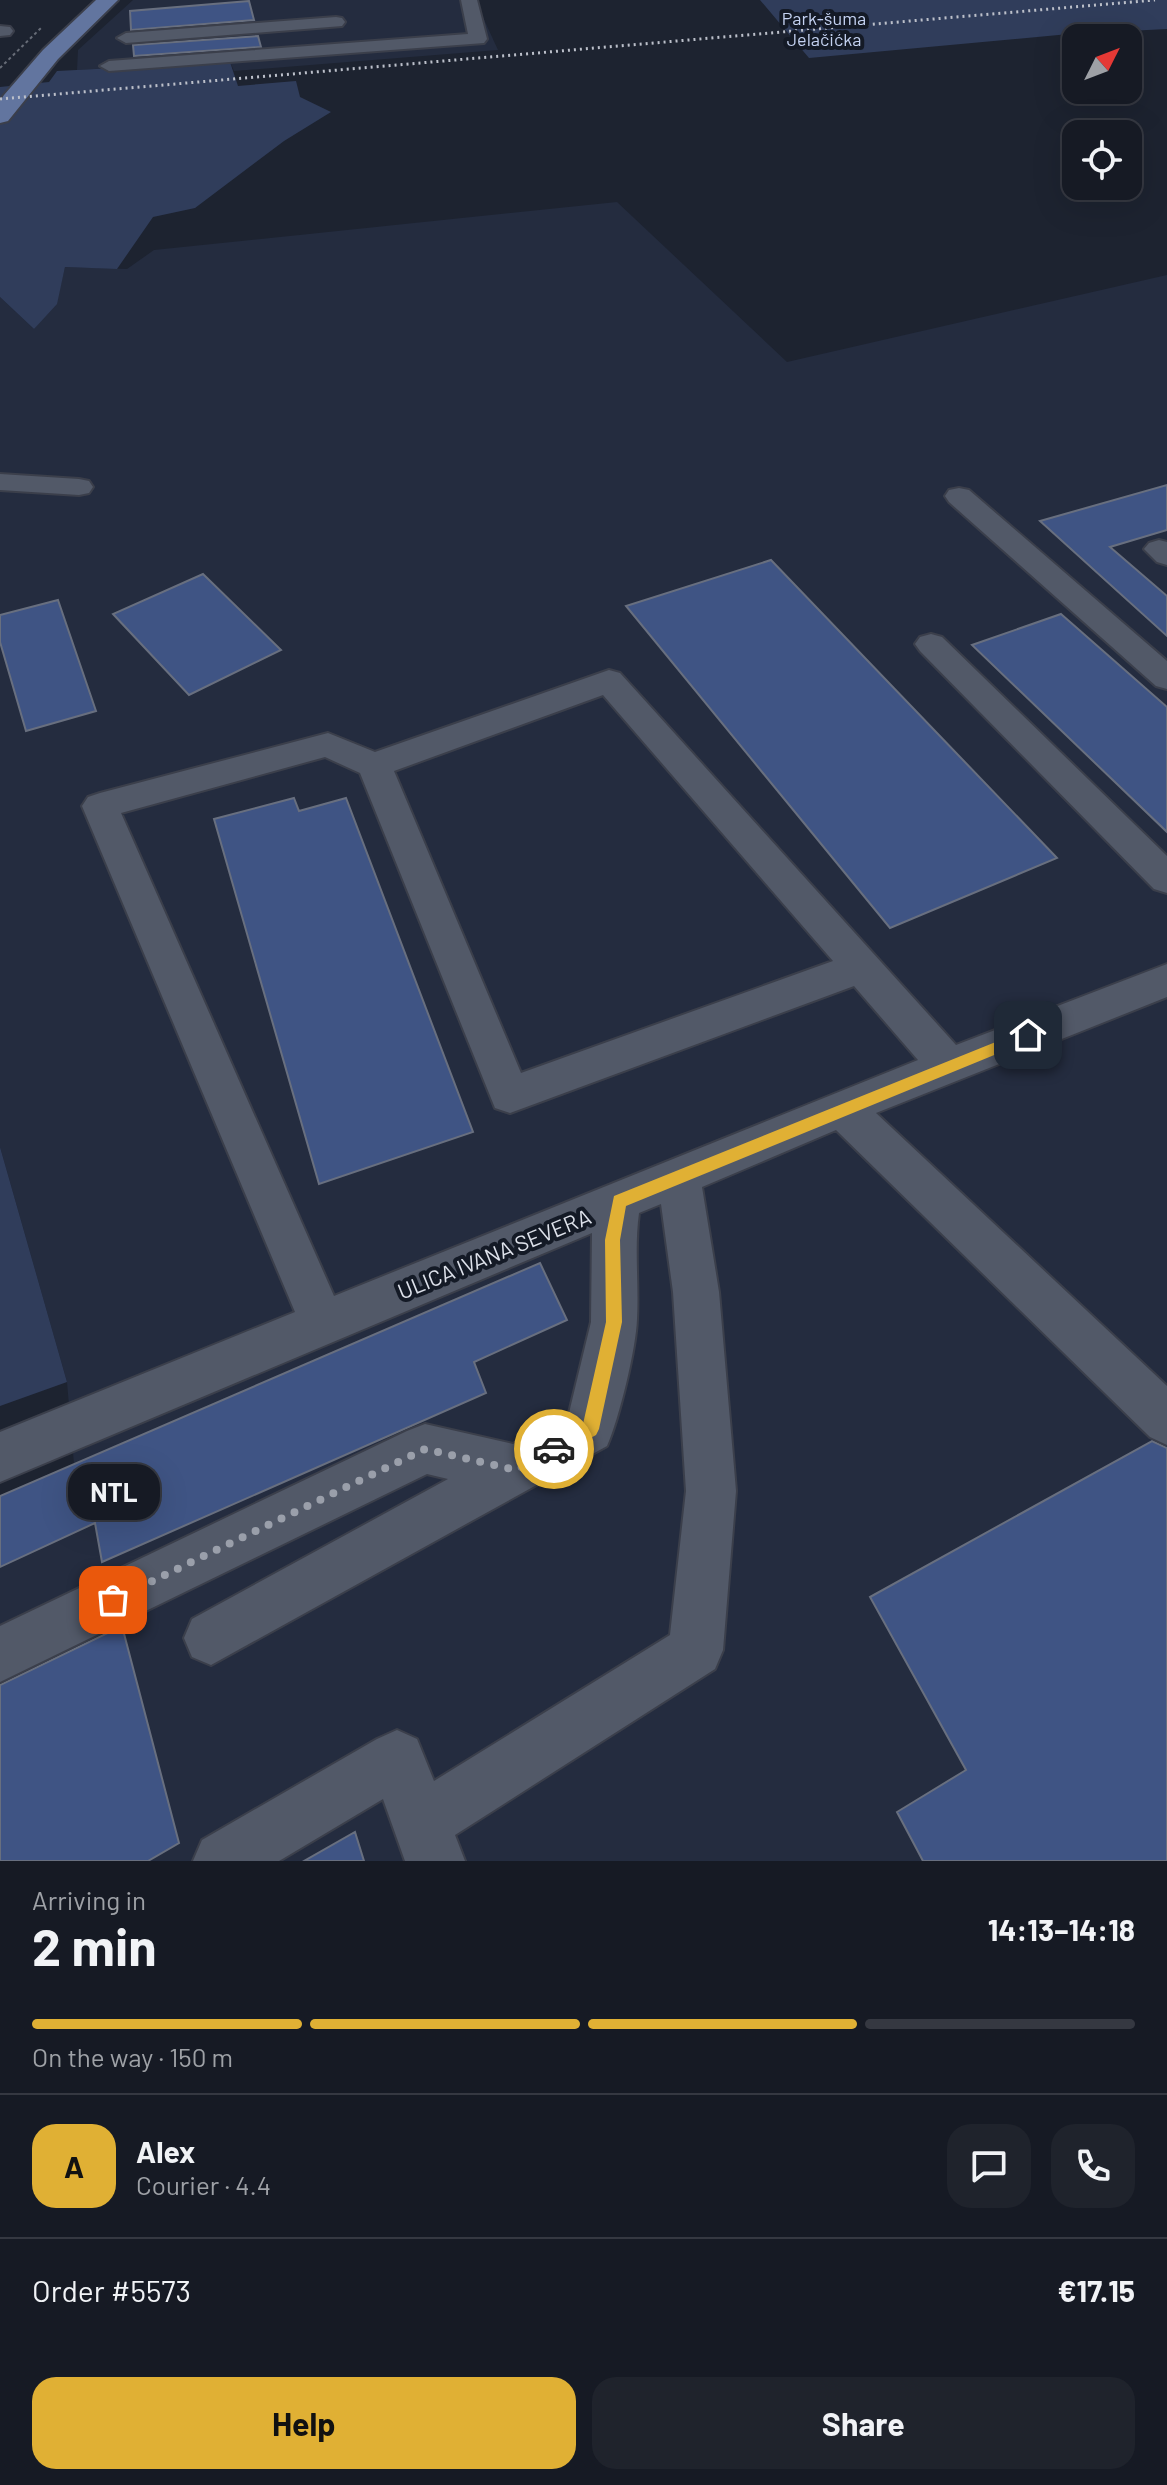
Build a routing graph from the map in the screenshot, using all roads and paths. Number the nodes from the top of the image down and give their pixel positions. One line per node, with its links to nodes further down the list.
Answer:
1 (90, 0): 9 (main road)
2 (108, 0): 10 (main road)
3 (328, 0): 5 (street)
4 (469, 0): 7 (street)
5 (336, 22): 6 (street); 7 (street)
6 (126, 38)
7 (342, 49): 8 (street)
8 (109, 66)
9 (0, 89)
10 (0, 116)
11 (0, 482): 12 (street)
12 (79, 487)
13 (959, 496): 15 (street)
14 (931, 644): 17 (street)
15 (1167, 678)
16 (374, 765): 18 (street); 18 (street); 24 (street)
17 (1167, 879)
18 (861, 967): 20 (street)
19 (1165, 985): 20 (street, ULICA IVANA SEVERA)
20 (949, 1066): 21 (street, ULICA IVANA SEVERA)
21 (843, 1109): 22 (street, ULICA IVANA SEVERA); 25 (street)
22 (679, 1177): 23 (street, ULICA IVANA SEVERA); 30 (street)
23 (619, 1201): 24 (street, ULICA IVANA SEVERA); 27 (street)
24 (323, 1324): 26 (street, ULICA IVANA SEVERA)
25 (1167, 1420)
26 (0, 1457)
27 (516, 1470): 28 (street); 29 (street)
28 (211, 1638)
29 (0, 1655)
30 (428, 1842): 31 (street)
31 (223, 1861)

